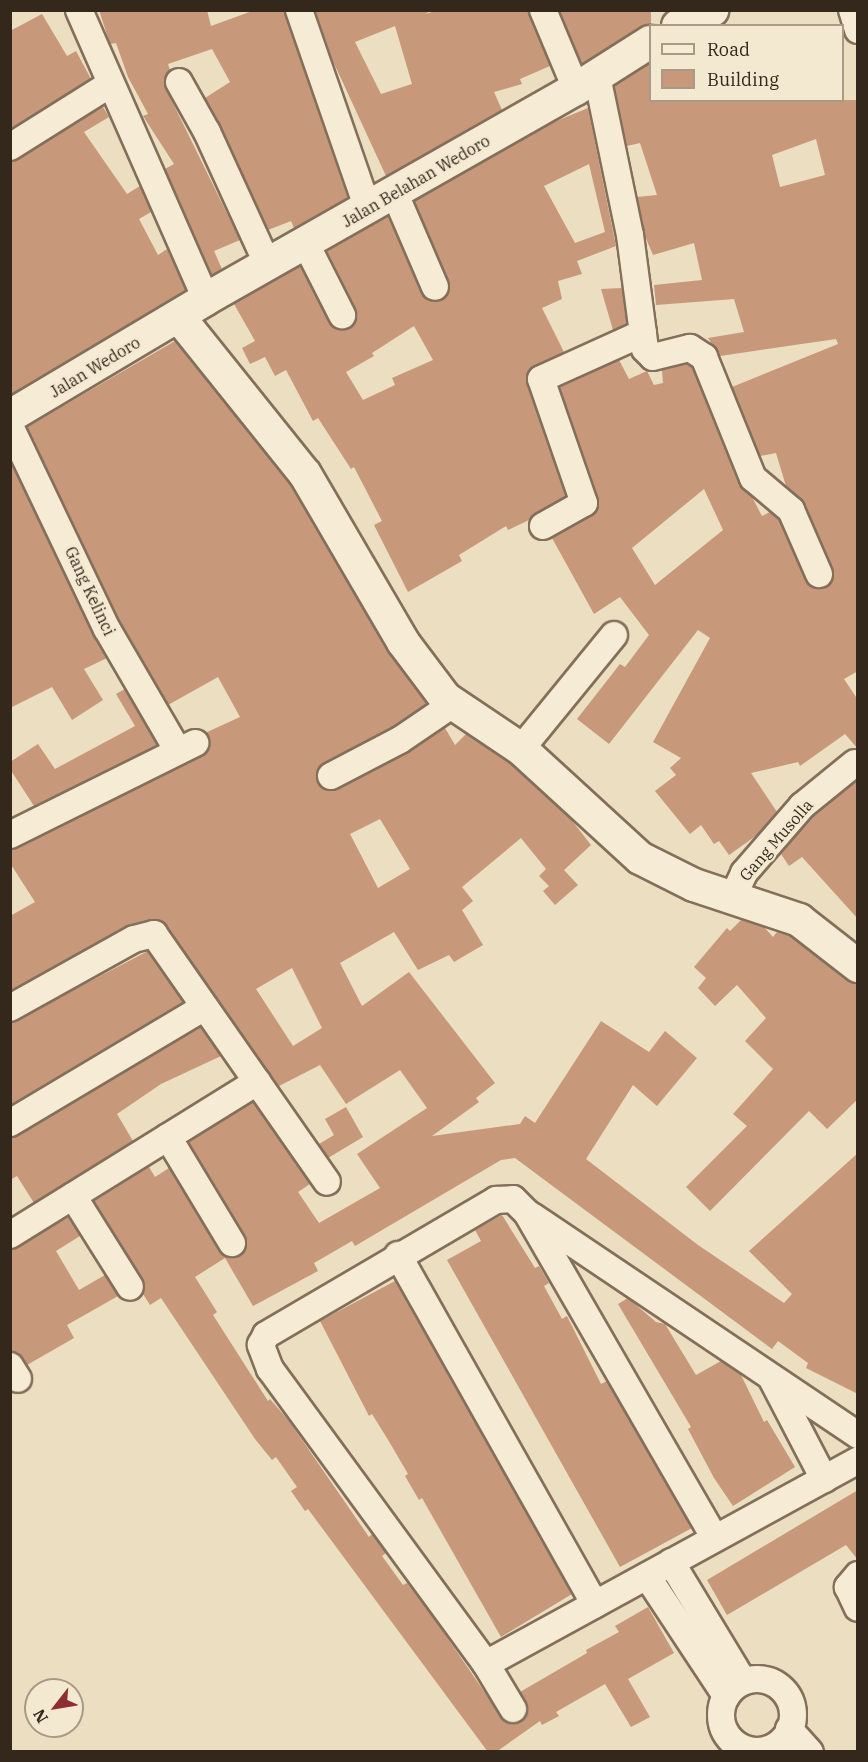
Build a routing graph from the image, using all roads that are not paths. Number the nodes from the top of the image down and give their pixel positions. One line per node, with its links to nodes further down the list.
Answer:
1 (79, 10): 11 (street)
2 (299, 10): 14 (street)
3 (543, 10): 10 (street)
4 (713, 10): 6 (street)
5 (852, 10): 7 (street)
6 (682, 24)
7 (858, 30)
8 (649, 43): 10 (street, Jalan Belahan Wedoro)
9 (180, 82): 16 (street)
10 (586, 83): 13 (street, Jalan Belahan Wedoro); 21 (street)
11 (110, 85): 12 (street); 18 (street)
12 (10, 147)
13 (395, 194): 14 (street, Jalan Belahan Wedoro); 17 (street)
14 (368, 209): 15 (street, Jalan Belahan Wedoro)
15 (306, 244): 16 (street, Jalan Belahan Wedoro); 19 (street)
16 (268, 265): 18 (street, Jalan Belahan Wedoro)
17 (435, 286)
18 (206, 299): 20 (street, Jalan Belahan Wedoro)
19 (342, 315)
20 (179, 317): 22 (street, Jalan Wedoro); 27 (street)
21 (643, 333): 24 (street); 25 (street)
22 (10, 416)
23 (10, 426): 31 (street, Gang Kelinci)
24 (543, 526)
25 (819, 574)
26 (614, 634): 28 (street)
27 (453, 704): 28 (street); 30 (street)
28 (520, 749): 32 (street)
29 (855, 763): 32 (street, Gang Musolla)
30 (331, 776)
31 (10, 835)
32 (736, 888): 33 (street)
33 (858, 966)
34 (10, 1008): 35 (street)
35 (203, 1008): 36 (street); 37 (street)
36 (257, 1082): 38 (street); 39 (street)
37 (10, 1123)
38 (168, 1137): 40 (street); 43 (street)
39 (327, 1182)
40 (73, 1196): 42 (street); 45 (street)
41 (527, 1213): 44 (street); 46 (street); 50 (street)
42 (10, 1235)
43 (232, 1243)
44 (398, 1255): 54 (street); 56 (street)
45 (129, 1287)
46 (771, 1377): 47 (street); 49 (street)
47 (858, 1435)
48 (858, 1460): 49 (street)
49 (824, 1479): 50 (street)
50 (715, 1538): 51 (street)
51 (671, 1562): 53 (street); 57 (street)
52 (858, 1575): 55 (street)
53 (647, 1576): 54 (street); 57 (street)
54 (594, 1604): 56 (street)
55 (858, 1608)
56 (486, 1664): 58 (street)
57 (734, 1689): 59 (street); 60 (street)
58 (513, 1709)
59 (789, 1729): 60 (street); 61 (street)
60 (760, 1751)
61 (810, 1752)

